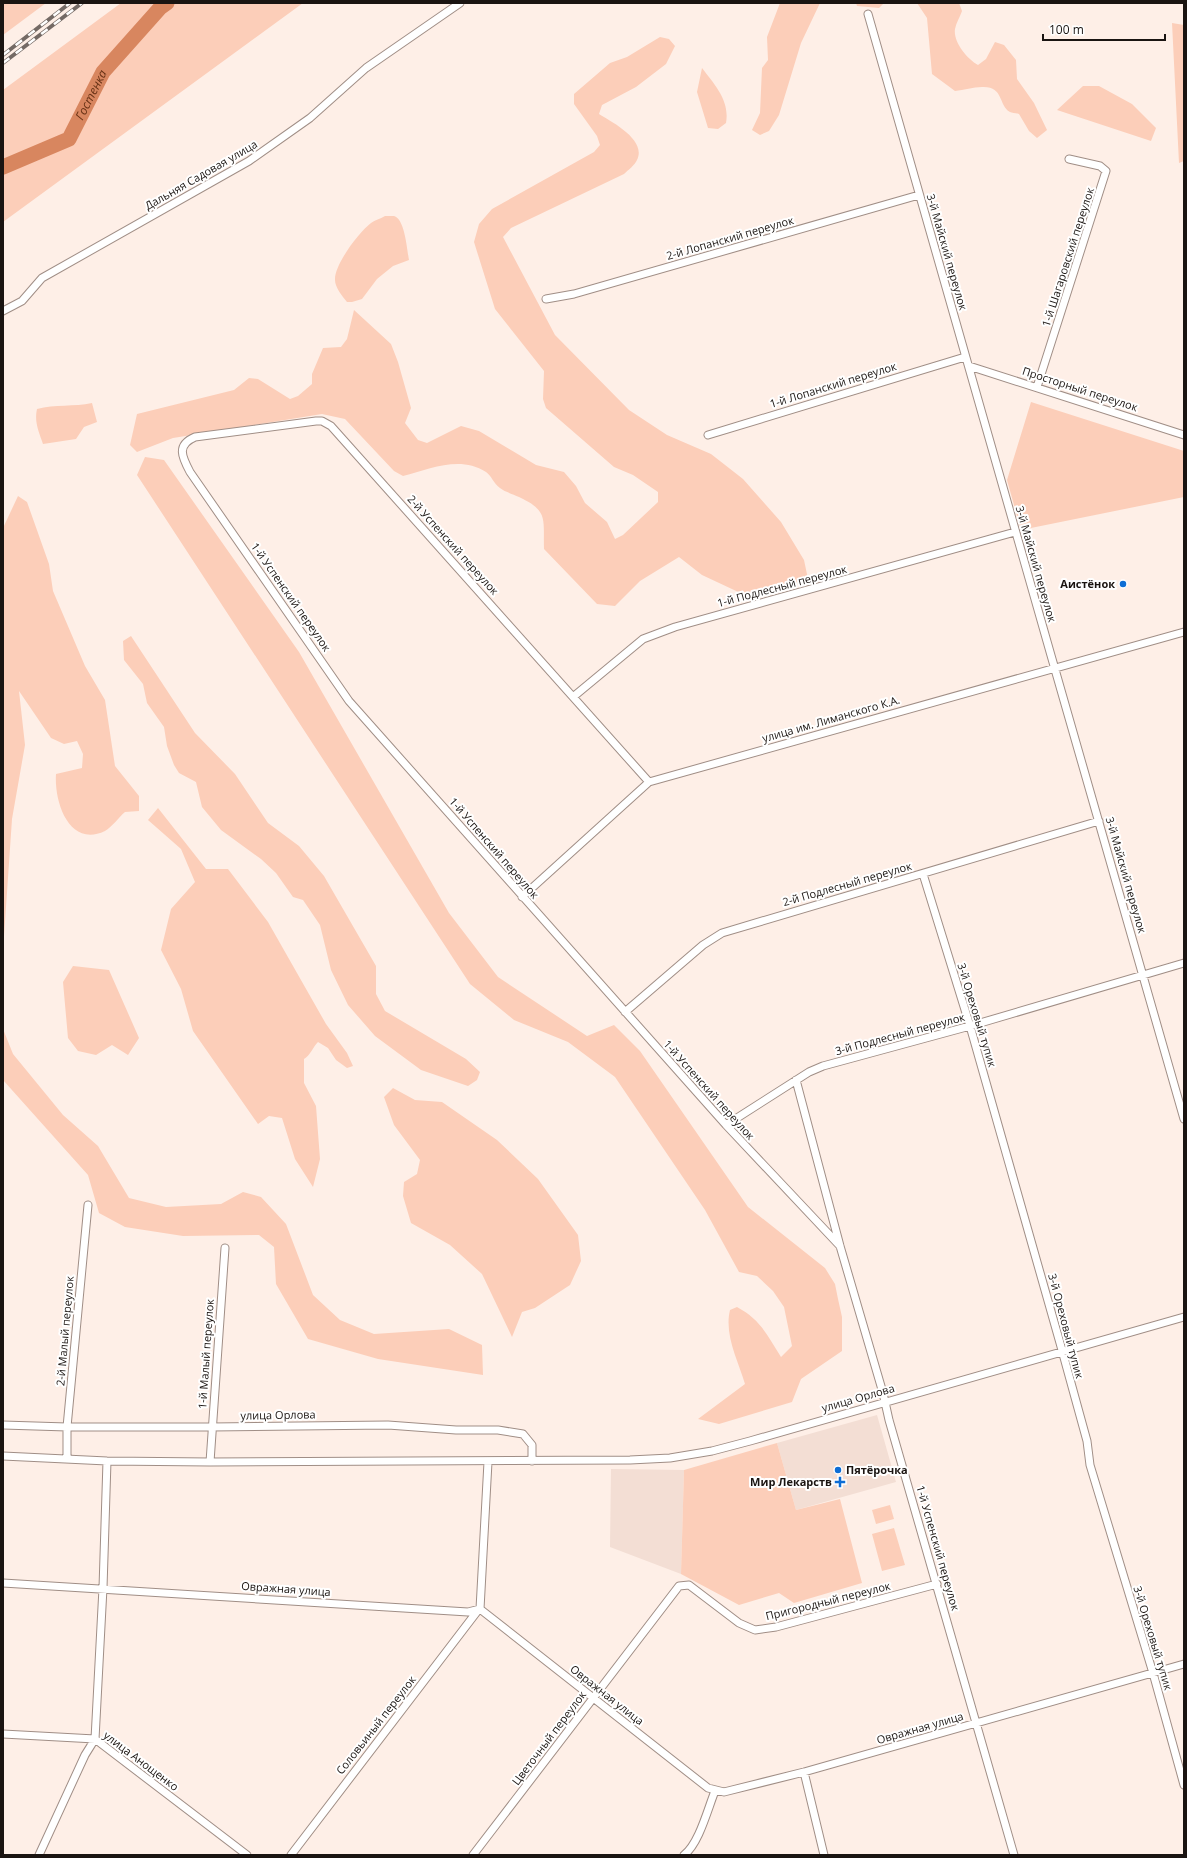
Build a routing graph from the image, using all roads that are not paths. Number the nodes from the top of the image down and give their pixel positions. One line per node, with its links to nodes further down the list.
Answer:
1 (460, 3): 6 (street, Дальняя Садовая улица)
2 (868, 14): 4 (street, 3-й Майский переулок)
3 (1069, 159): 9 (street, 1-й Шагаровский переулок)
4 (919, 195): 5 (street, 2-й Лопанский переулок); 7 (street, 3-й Майский переулок)
5 (546, 299)
6 (3, 310)
7 (966, 357): 8 (street, 3-й Майский переулок); 10 (street, 1-й Лопанский переулок)
8 (968, 366): 9 (street, Просторный переулок); 13 (street, 3-й Майский переулок)
9 (1037, 387): 11 (street, Просторный переулок)
10 (708, 435)
11 (1184, 435)
12 (195, 437): 16 (street, 2-й Успенский переулок); 20 (street, 1-й Успенский переулок)
13 (1015, 532): 15 (street, 3-й Майский переулок); 16 (street, 1-й Подлесный переулок)
14 (1184, 632): 15 (street, улица им. Лиманского К.А.)
15 (1055, 667): 17 (street, улица им. Лиманского К.А.); 18 (street, 3-й Майский переулок)
16 (573, 697): 17 (street, 2-й Успенский переулок)
17 (649, 782): 20 (street, улица им. Лиманского К.А.)
18 (1099, 821): 19 (street, 2-й Подлесный переулок); 22 (street, 3-й Майский переулок)
19 (923, 874): 23 (street, 2-й Подлесный переулок); 24 (street, 3-й Ореховый тупик)
20 (522, 897): 23 (street, 1-й Успенский переулок)
21 (1184, 963): 22 (street, 3-й Подлесный переулок)
22 (1143, 977): 24 (street, 3-й Подлесный переулок); 26 (street, 3-й Майский переулок)
23 (625, 1012): 27 (street, 1-й Успенский переулок)
24 (970, 1026): 25 (street, 3-й Подлесный переулок); 32 (street, 3-й Ореховый тупик)
25 (796, 1080): 27 (street, 3-й Подлесный переулок); 29 (street, 1-й Успенский переулок)
26 (1184, 1119)
27 (726, 1125): 29 (street, 1-й Успенский переулок)
28 (88, 1205): 35 (street, 2-й Малый переулок)
29 (840, 1246): 33 (street, 1-й Успенский переулок)
30 (225, 1248): 36 (street, 1-й Малый переулок)
31 (1184, 1317): 32 (street, улица Орлова)
32 (1062, 1351): 33 (street, улица Орлова); 49 (street, 3-й Ореховый тупик)
33 (885, 1402): 40 (street, улица Орлова); 44 (street, 1-й Успенский переулок)
34 (3, 1425): 35 (street, улица Орлова)
35 (67, 1427): 36 (street, улица Орлова); 38 (street, 2-й Малый переулок)
36 (211, 1427): 40 (street, улица Орлова); 41 (street, 1-й Малый переулок)
37 (3, 1456): 38 (street, улица Орлова)
38 (67, 1458): 39 (street, улица Орлова)
39 (107, 1461): 41 (street, улица Орлова); 46 (street)
40 (532, 1461): 42 (street, улица Орлова)
41 (210, 1462): 42 (street, улица Орлова)
42 (488, 1462): 47 (street)
43 (3, 1583): 46 (street, Овражная улица)
44 (937, 1584): 45 (street, Пригородный переулок); 51 (street, 1-й Успенский переулок)
45 (689, 1585): 50 (street, Цветочный переулок)
46 (103, 1588): 47 (street, Овражная улица); 53 (street)
47 (480, 1609): 50 (street, Овражная улица); 59 (street, Соловьиный переулок)
48 (1184, 1664): 49 (street, Овражная улица)
49 (1153, 1673): 51 (street, Овражная улица); 55 (street, 3-й Ореховый тупик)
50 (594, 1698): 56 (street, Овражная улица); 60 (street, Цветочный переулок)
51 (976, 1723): 54 (street, Овражная улица); 63 (street, 1-й Успенский переулок)
52 (3, 1734): 53 (street, улица Анощенко)
53 (95, 1739): 57 (street); 58 (street, улица Анощенко)
54 (804, 1772): 56 (street, Овражная улица); 62 (street)
55 (1184, 1785)
56 (715, 1791): 61 (street)
57 (39, 1855)
58 (247, 1855)
59 (291, 1855)
60 (474, 1855)
61 (684, 1855)
62 (824, 1855)
63 (1014, 1855)

